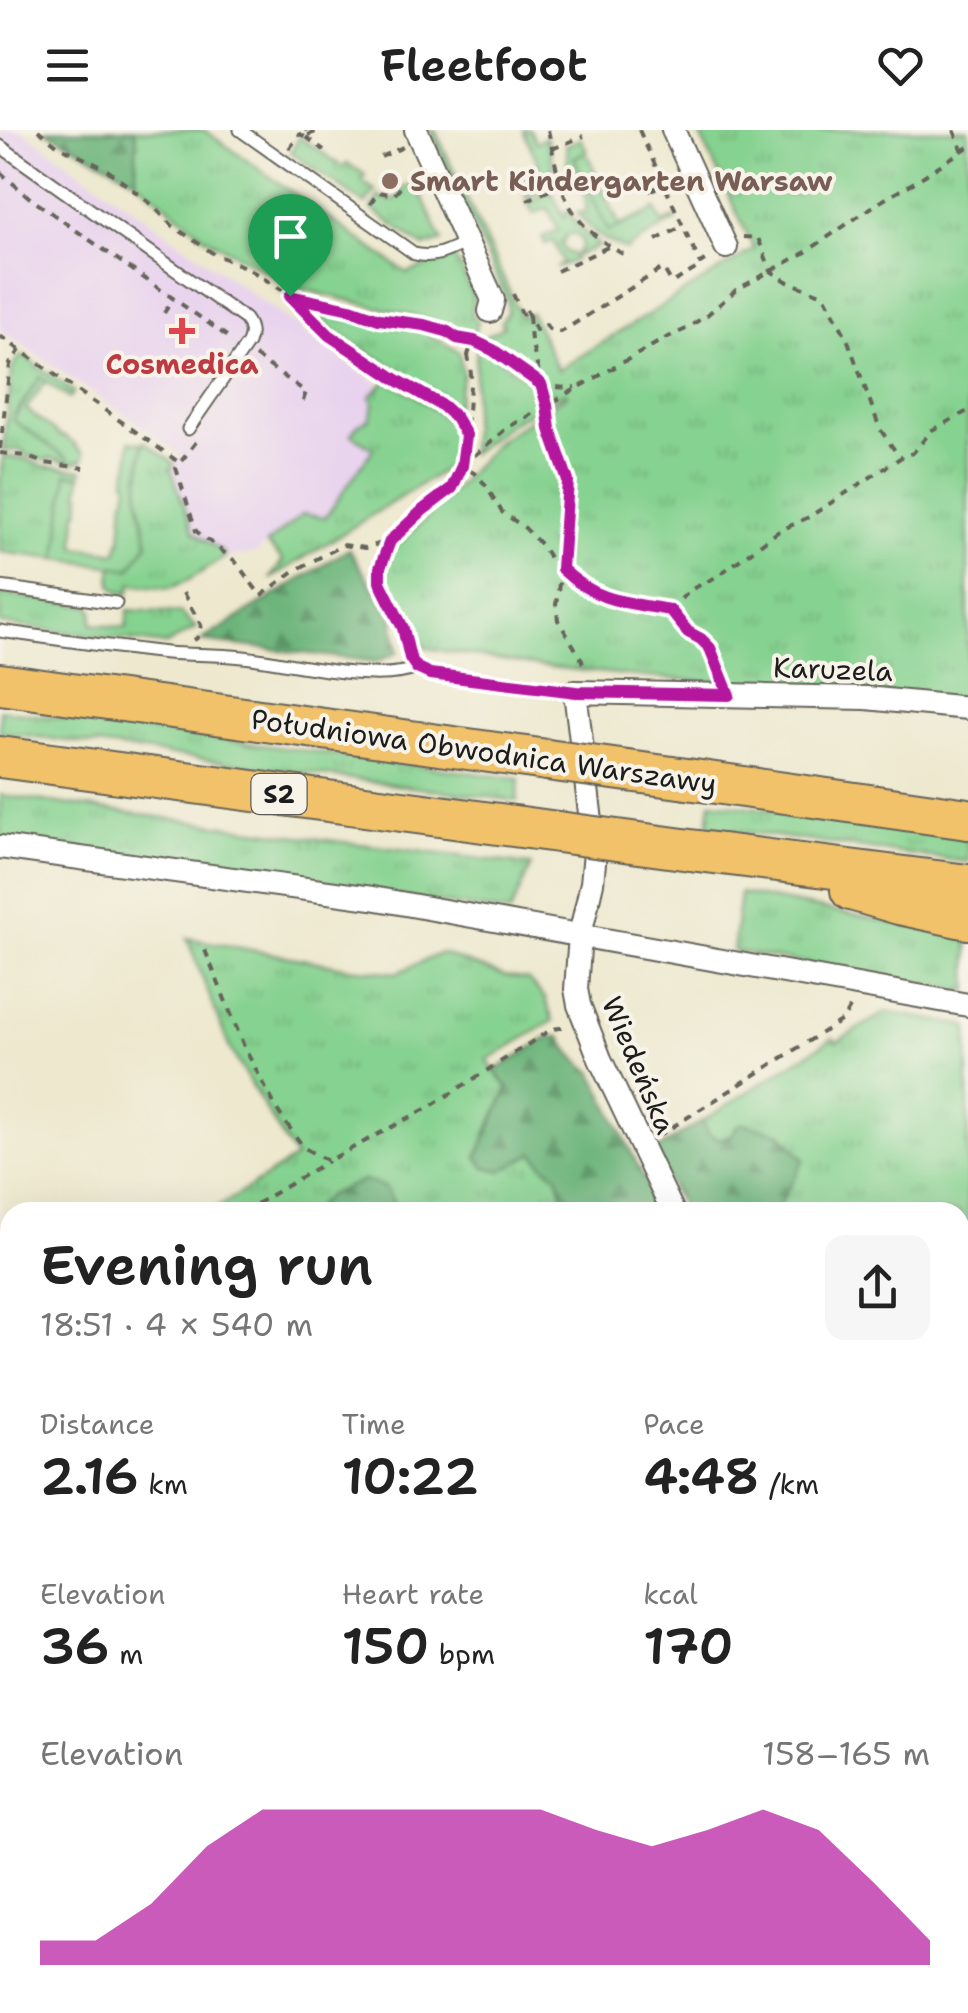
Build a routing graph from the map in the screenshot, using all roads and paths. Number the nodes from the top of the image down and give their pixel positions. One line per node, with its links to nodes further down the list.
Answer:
1 (38, 130): 35 (path)
2 (240, 130): 26 (lane)
3 (321, 130): 8 (path)
4 (548, 130): 12 (path)
5 (639, 130): 19 (path)
6 (673, 130): 27 (street)
7 (954, 130): 13 (path)
8 (303, 133): 14 (path); 15 (path)
9 (584, 136): 12 (path)
10 (410, 139): 16 (path); 26 (street)
11 (0, 146): 41 (lane)
12 (552, 149): 20 (path)
13 (965, 149): 34 (path)
14 (324, 150)
15 (286, 153)
16 (381, 157)
17 (0, 172): 36 (path)
18 (417, 178): 23 (path)
19 (664, 184): 21 (path); 24 (path)
20 (561, 186): 22 (path); 28 (path)
21 (648, 192)
22 (527, 200)
23 (366, 210)
24 (682, 226): 25 (path); 32 (path)
25 (656, 240)
26 (468, 242): 37 (street)
27 (729, 245): 32 (path); 34 (path)
28 (610, 246): 30 (path); 31 (path)
29 (574, 254): 31 (path)
30 (623, 254)
31 (578, 261): 33 (path)
32 (700, 262): 45 (path)
33 (557, 271)
34 (771, 271): 46 (path); 56 (path)
35 (290, 296): 40 (path); 54 (path)
36 (174, 299): 38 (path); 41 (path)
37 (490, 311)
38 (164, 313)
39 (0, 336): 42 (path)
40 (457, 338): 45 (path); 54 (path)
41 (244, 348): 49 (path); 52 (lane)
42 (20, 350): 44 (path); 47 (path)
43 (0, 364): 44 (path)
44 (10, 364): 55 (path)
45 (541, 384): 46 (path); 50 (path)
46 (579, 386): 50 (path)
47 (78, 390): 48 (path); 57 (path)
48 (71, 400)
49 (303, 402)
50 (547, 405): 58 (path); 61 (path)
51 (968, 412): 56 (path)
52 (188, 429)
53 (202, 434): 57 (path)
54 (466, 435): 58 (path)
55 (0, 451): 59 (path)
56 (900, 458): 65 (path)
57 (180, 462): 60 (path)
58 (462, 466): 60 (path); 61 (path)
59 (84, 468)
60 (390, 541): 66 (path)
61 (562, 569): 65 (path); 71 (path)
62 (0, 587): 64 (lane)
63 (183, 593): 68 (path)
64 (116, 603)
65 (670, 610): 72 (path)
66 (403, 628): 69 (lane)
67 (0, 631): 68 (lane)
68 (173, 653): 69 (lane)
69 (417, 668): 71 (lane)
70 (0, 684): 75 (highway, Południowa Obwodnica Warszawy, bridge)
71 (582, 692): 72 (street, Karuzela); 82 (street, Wiedeńska)
72 (729, 695): 73 (street, Karuzela)
73 (968, 708)
74 (0, 757): 79 (highway, S2, bridge)
75 (834, 802): 76 (highway); 77 (highway, Południowa Obwodnica Warszawy)
76 (968, 802)
77 (968, 819)
78 (0, 847): 82 (street)
79 (715, 853): 80 (highway, S2); 81 (highway)
80 (968, 885)
81 (968, 919)
82 (580, 935): 84 (street); 86 (street, Wiedeńska)
83 (204, 950): 88 (path)
84 (856, 986): 85 (street); 87 (path)
85 (968, 1005)
86 (587, 1026): 87 (street, Wiedeńska); 88 (path)
87 (642, 1147): 90 (street, Wiedeńska)
88 (328, 1162): 89 (path)
89 (260, 1202)
90 (668, 1202)

